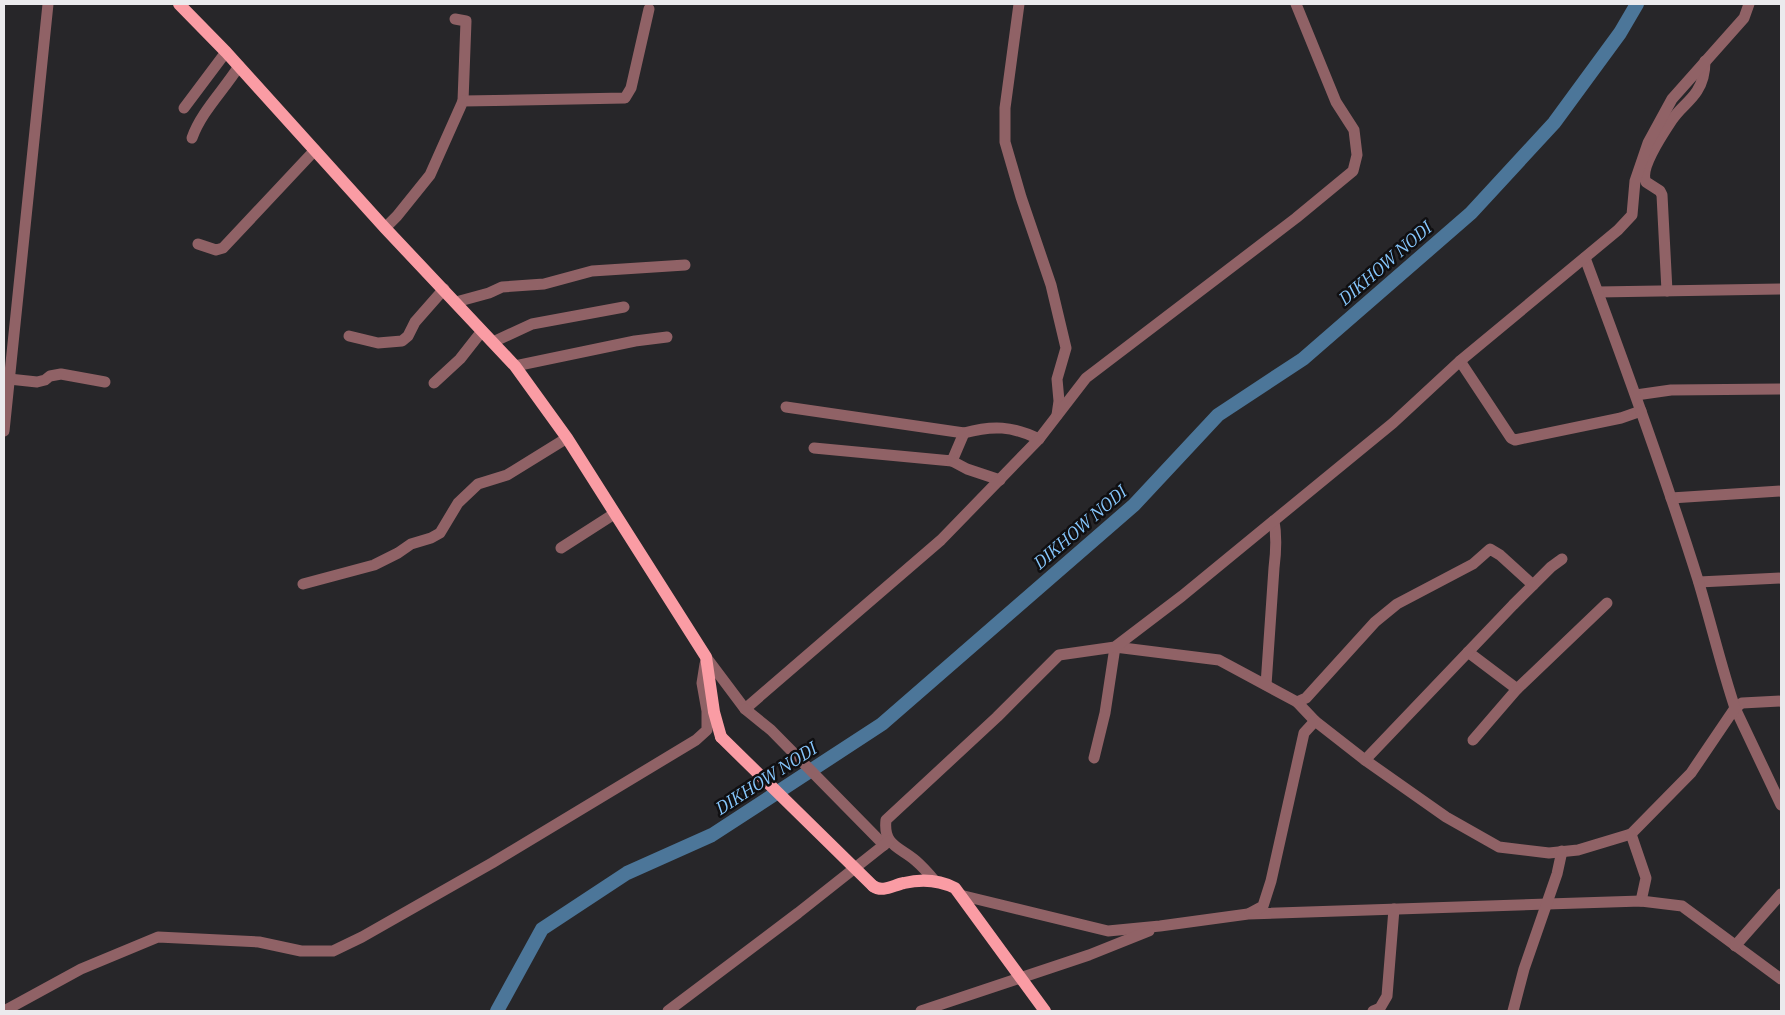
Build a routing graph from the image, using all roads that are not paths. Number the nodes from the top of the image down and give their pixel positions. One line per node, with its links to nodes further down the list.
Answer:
1 (48, 4): 31 (street)
2 (179, 4): 8 (main road)
3 (1019, 4): 38 (street)
4 (1296, 4): 38 (street)
5 (1749, 4): 9 (street)
6 (649, 9): 11 (street)
7 (455, 20): 11 (street)
8 (226, 52): 10 (main road); 12 (street)
9 (1705, 61): 17 (street); 21 (street)
10 (238, 66): 13 (street); 14 (main road)
11 (463, 101): 15 (street)
12 (184, 108)
13 (192, 138)
14 (315, 150): 15 (main road); 16 (street)
15 (385, 228): 19 (main road)
16 (198, 244)
17 (1585, 258): 22 (street); 29 (street)
18 (685, 265): 23 (street)
19 (444, 289): 23 (main road); 26 (street)
20 (1781, 289): 21 (street)
21 (1667, 291): 22 (street)
22 (1598, 292): 35 (street)
23 (456, 302): 25 (main road)
24 (624, 307): 28 (street)
25 (482, 331): 28 (main road); 33 (street)
26 (349, 336)
27 (668, 337): 30 (street)
28 (493, 342): 30 (main road)
29 (1460, 360): 37 (street); 49 (street)
30 (515, 366): 41 (main road)
31 (9, 379): 32 (street); 39 (street)
32 (105, 382)
33 (434, 383)
34 (1781, 389): 35 (street)
35 (1636, 395): 37 (street)
36 (786, 407): 40 (street)
37 (1641, 410): 47 (street)
38 (1057, 417): 42 (street)
39 (4, 431)
40 (964, 433): 42 (street); 44 (street)
41 (567, 438): 48 (main road); 54 (street)
42 (1039, 439): 45 (street)
43 (814, 448): 44 (street)
44 (952, 461): 45 (street)
45 (1000, 480): 65 (street)
46 (1781, 491): 47 (street)
47 (1671, 498): 53 (street)
48 (614, 514): 50 (street); 59 (main road)
49 (1274, 521): 57 (street); 60 (street)
50 (561, 548)
51 (1562, 559): 55 (street)
52 (1781, 578): 53 (street)
53 (1699, 582): 64 (street)
54 (303, 584)
55 (1533, 585): 58 (street); 63 (street)
56 (1607, 603): 61 (street)
57 (1115, 647): 60 (street); 68 (street); 72 (street)
58 (1468, 652): 61 (street); 69 (street)
59 (706, 657): 65 (street); 74 (main road, bridge); 85 (street)
60 (1266, 685): 63 (street)
61 (1517, 689): 67 (street)
62 (1781, 701): 64 (street)
63 (1297, 702): 66 (street)
64 (1735, 708): 70 (street); 71 (street)
65 (746, 709): 72 (street)
66 (1315, 722): 69 (street); 80 (street)
67 (1473, 740)
68 (1094, 758)
69 (1365, 760): 73 (street)
70 (1781, 805)
71 (1631, 834): 73 (street); 77 (street)
72 (883, 841): 74 (street); 86 (street)
73 (1562, 851): 78 (street)
74 (935, 881): 76 (main road)
75 (1781, 894): 82 (street)
76 (960, 895): 81 (street); 83 (main road)
77 (1641, 901): 78 (street); 82 (street)
78 (1547, 905): 79 (street); 90 (street)
79 (1394, 909): 80 (street); 89 (street)
80 (1248, 914): 81 (street)
81 (1160, 926): 83 (street)
82 (1735, 946): 84 (street)
83 (1022, 978): 87 (street); 88 (main road)
84 (1781, 979)
85 (4, 1011)
86 (668, 1011)
87 (921, 1011)
88 (1045, 1011)
89 (1373, 1011)
90 (1513, 1011)

